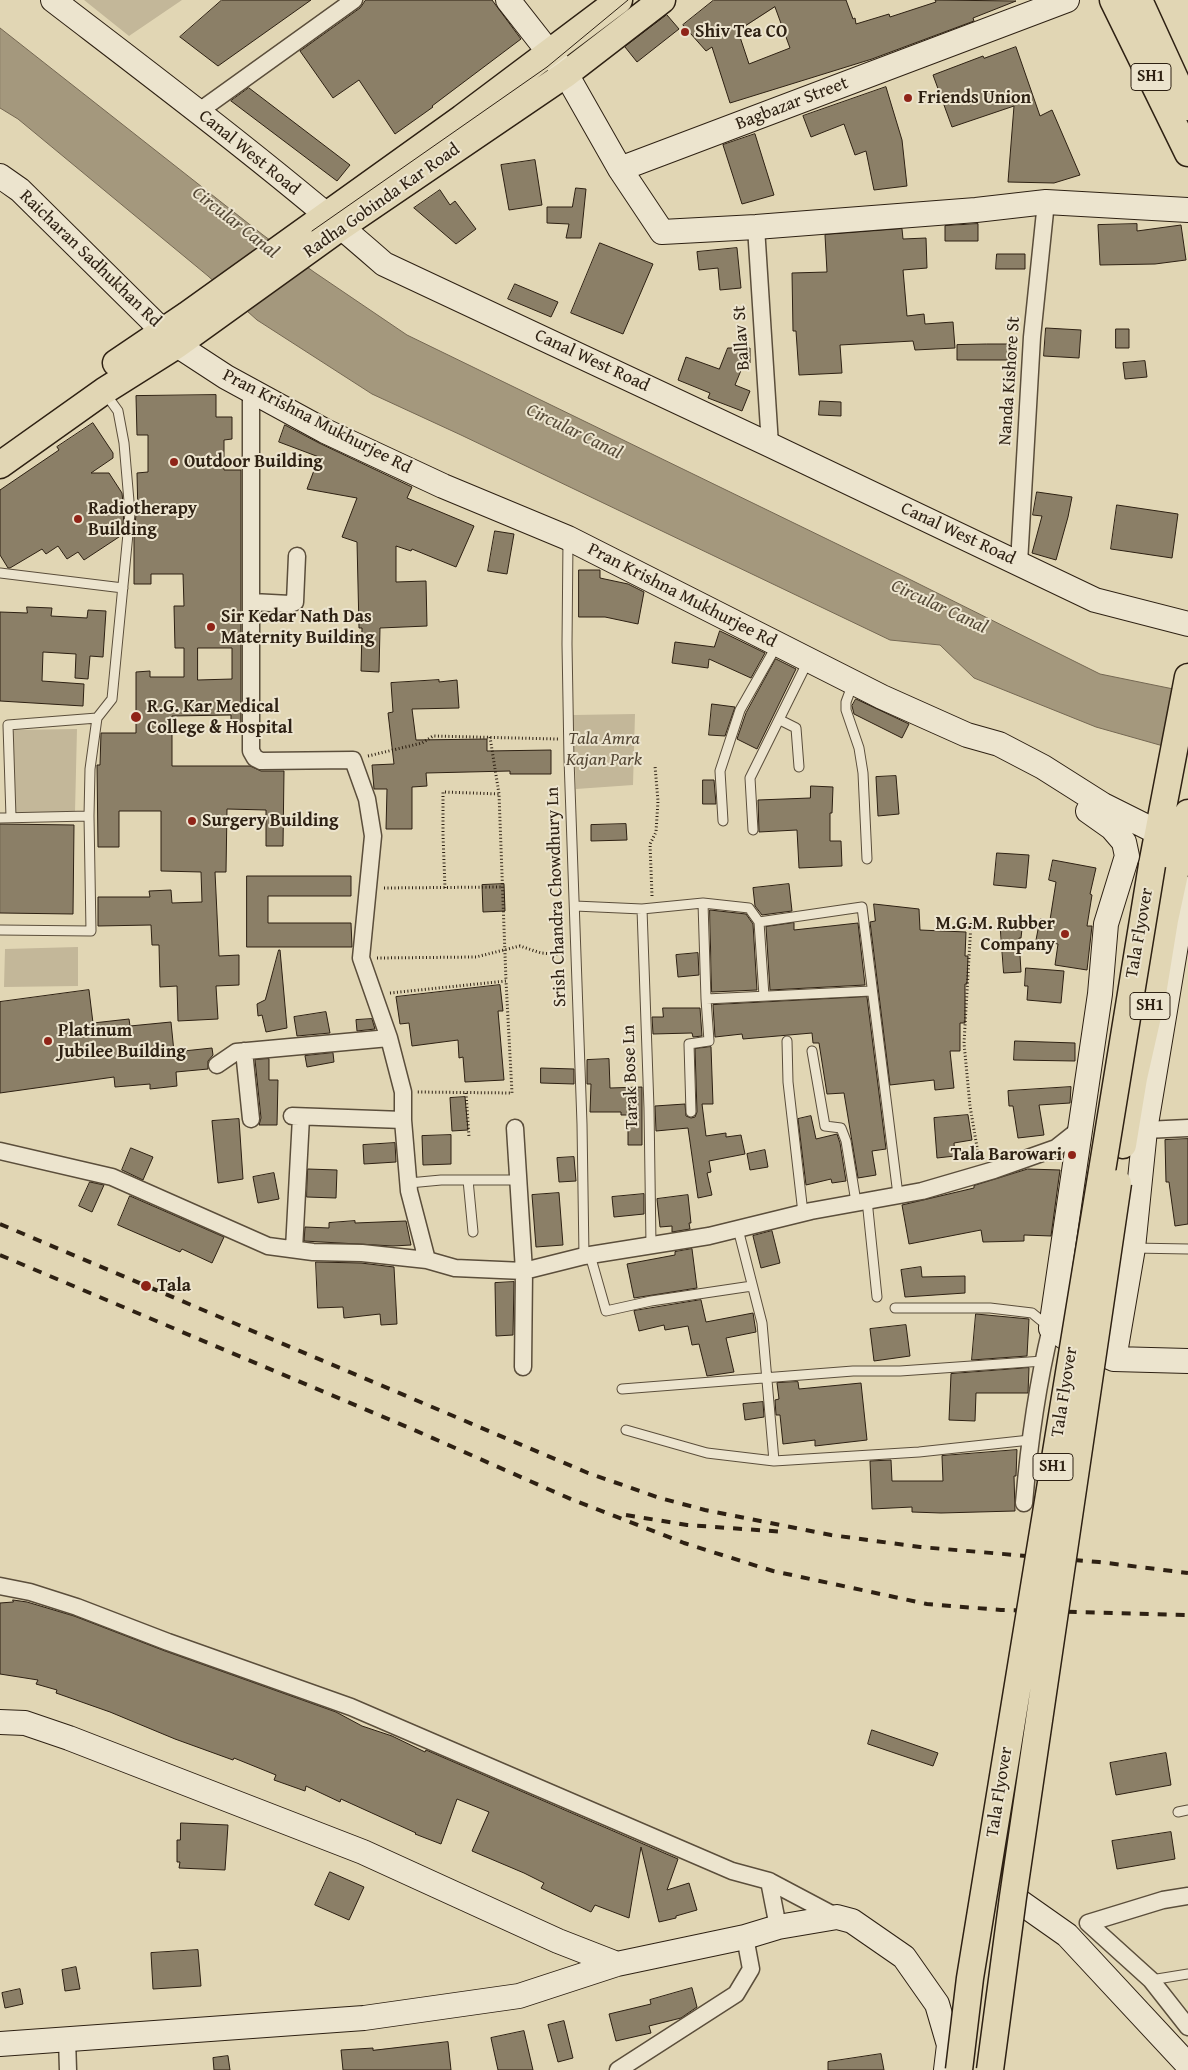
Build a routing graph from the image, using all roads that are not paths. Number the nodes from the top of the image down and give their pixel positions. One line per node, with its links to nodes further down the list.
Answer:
1 (53, 0): 12 (street, Canal West Road)
2 (354, 0): 12 (street)
3 (508, 0): 9 (street)
4 (619, 0): 9 (main road, Radha Gobinda Kar Road)
5 (662, 0): 10 (main road, Radha Gobinda Kar Road)
6 (1067, 0): 14 (street, Bagbazar Street)
7 (1113, 0): 13 (main road, SH1)
8 (1139, 0): 11 (main road, SH1)
9 (549, 52): 10 (street); 19 (main road, Radha Gobinda Kar Road)
10 (566, 74): 14 (street); 19 (main road, Radha Gobinda Kar Road)
11 (1186, 95)
12 (198, 112): 19 (street, Canal West Road)
13 (1188, 154)
14 (620, 169): 18 (street)
15 (0, 176): 20 (street, Raicharan Sadhukhan Rd)
16 (1046, 202): 17 (street); 18 (street); 28 (street, Nanda Kishore St)
17 (1188, 210)
18 (756, 227): 24 (street, Ballav St)
19 (324, 229): 20 (main road, Radha Gobinda Kar Road); 24 (street, Canal West Road)
20 (181, 331): 21 (main road, Radha Gobinda Kar Road); 22 (street, Pran Krishna Mukhurjee Rd); 23 (main road, Radha Gobinda Kar Road)
21 (104, 391): 25 (main road, Radha Gobinda Kar Road); 30 (lane)
22 (251, 391): 26 (street, Pran Krishna Mukhurjee Rd); 31 (street)
23 (0, 443)
24 (770, 445): 28 (street, Canal West Road)
25 (0, 466)
26 (568, 538): 33 (street, Pran Krishna Mukhurjee Rd); 50 (lane, Srish Chandra Chowdhury Ln)
27 (297, 556): 31 (street)
28 (1019, 563): 32 (street, Canal West Road)
29 (0, 573): 30 (lane)
30 (123, 588): 37 (lane)
31 (252, 602): 57 (street)
32 (1188, 624)
33 (777, 644): 34 (street, Pran Krishna Mukhurjee Rd); 45 (lane)
34 (809, 660): 36 (street, Pran Krishna Mukhurjee Rd); 38 (lane)
35 (1187, 682): 47 (main road, SH1)
36 (854, 683): 40 (street, Pran Krishna Mukhurjee Rd); 48 (lane)
37 (98, 718): 42 (lane); 43 (lane)
38 (780, 720): 39 (lane); 46 (lane)
39 (799, 767)
40 (1043, 767): 47 (street, Pran Krishna Mukhurjee Rd); 67 (street)
41 (1188, 813): 47 (main road, SH1)
42 (11, 816): 43 (lane); 44 (lane)
43 (89, 816): 53 (lane)
44 (0, 818)
45 (723, 821)
46 (753, 830)
47 (1174, 858): 68 (street); 103 (main road, Tala Flyover / SH1, bridge); 117 (main road, Tala Flyover / SH1, bridge)
48 (867, 859)
49 (703, 903): 51 (lane); 52 (lane); 56 (lane)
50 (575, 906): 51 (lane); 82 (lane, Srish Chandra Chowdhury Ln)
51 (647, 908): 78 (lane, Tarak Bose Ln)
52 (759, 922): 54 (lane); 55 (lane)
53 (0, 930)
54 (871, 991): 55 (lane); 73 (lane)
55 (764, 996): 56 (lane)
56 (706, 999): 62 (lane)
57 (389, 1038): 59 (street); 64 (street)
58 (787, 1041): 75 (lane)
59 (244, 1051): 61 (street); 63 (street)
60 (812, 1051): 74 (lane)
61 (217, 1065)
62 (691, 1112)
63 (251, 1120)
64 (403, 1120): 72 (street); 80 (street)
65 (515, 1128): 71 (street)
66 (1188, 1128): 68 (street)
67 (1080, 1129): 73 (street); 88 (street)
68 (1145, 1130): 79 (street)
69 (0, 1151): 80 (street)
70 (468, 1180): 71 (lane); 72 (lane); 77 (lane)
71 (518, 1180): 84 (street)
72 (409, 1183): 83 (street)
73 (898, 1195): 74 (street)
74 (862, 1201): 75 (street); 86 (lane)
75 (803, 1212): 76 (street)
76 (738, 1229): 78 (street); 85 (lane)
77 (474, 1232)
78 (651, 1245): 82 (street)
79 (1133, 1248): 81 (lane); 89 (street)
80 (294, 1249): 83 (street)
81 (1188, 1249)
82 (587, 1255): 84 (street); 85 (lane, Srish Chandra Chowdhury Ln)
83 (427, 1260): 84 (street)
84 (524, 1271): 92 (street)
85 (752, 1286): 93 (lane)
86 (877, 1298)
87 (895, 1308): 88 (lane)
88 (1051, 1328): 89 (street); 90 (street)
89 (1114, 1359): 91 (street)
90 (1043, 1361): 93 (lane); 96 (street)
91 (1188, 1361)
92 (523, 1367)
93 (767, 1378): 94 (lane); 97 (lane)
94 (622, 1389)
95 (626, 1430): 97 (lane)
96 (1030, 1440): 97 (lane); 98 (street)
97 (774, 1461)
98 (1024, 1502)
99 (0, 1586): 101 (street)
100 (0, 1722): 107 (street)
101 (769, 1881): 104 (street); 105 (street)
102 (1188, 1896): 109 (street)
103 (1013, 1897): 113 (street); 118 (main road, Tala Flyover, bridge)
104 (837, 1917): 105 (street); 116 (street)
105 (778, 1927): 106 (street)
106 (745, 1937): 107 (street); 115 (street)
107 (617, 1964): 111 (street)
108 (1188, 1974): 109 (lane)
109 (1150, 1980): 110 (street)
110 (1188, 2027)
111 (67, 2039): 112 (street); 114 (street)
112 (0, 2044)
113 (1188, 2065)
114 (68, 2070)
115 (618, 2070)
116 (946, 2070)
117 (959, 2070)
118 (990, 2070)

